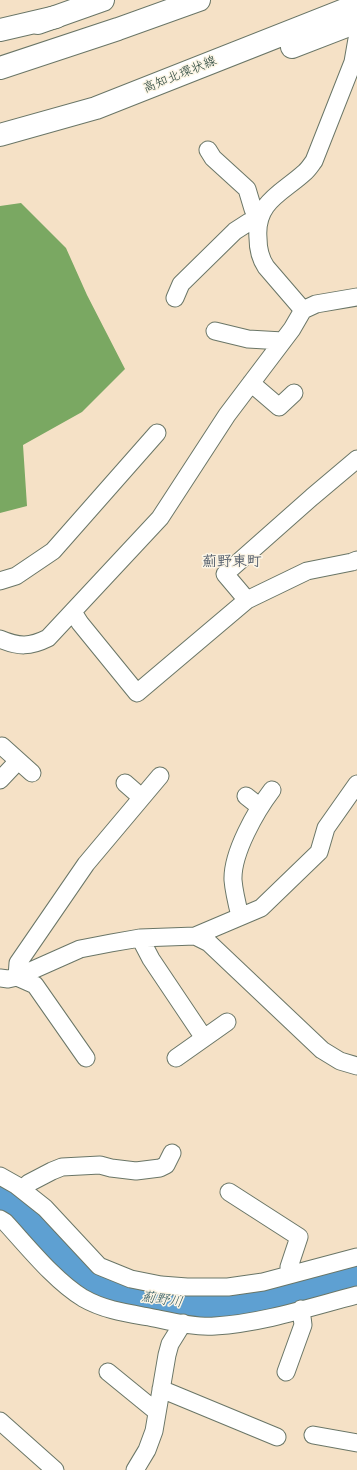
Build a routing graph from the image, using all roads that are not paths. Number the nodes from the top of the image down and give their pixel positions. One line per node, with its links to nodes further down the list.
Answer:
1 (103, 0): 3 (main road)
2 (199, 0): 7 (main road)
3 (56, 17): 4 (main road); 6 (main road)
4 (0, 30)
5 (352, 31): 8 (main road, 高知北環状線); 10 (street)
6 (0, 34)
7 (0, 68)
8 (0, 135)
9 (208, 150): 10 (street)
10 (258, 218): 12 (street); 13 (street)
11 (357, 297): 13 (street)
12 (175, 298)
13 (303, 310): 15 (street)
14 (215, 331): 15 (street)
15 (283, 341): 16 (street)
16 (251, 383): 17 (street); 23 (street)
17 (294, 393)
18 (157, 433): 21 (street)
19 (357, 459): 22 (street)
20 (357, 560): 22 (street)
21 (0, 581)
22 (247, 600): 23 (street)
23 (73, 612): 24 (street)
24 (0, 639)
25 (2, 746): 26 (street)
26 (18, 761): 27 (street); 29 (street)
27 (32, 773)
28 (160, 776): 34 (street)
29 (0, 780)
30 (125, 784): 34 (street)
31 (357, 784): 36 (street)
32 (272, 790): 35 (street)
33 (246, 796): 35 (street)
34 (141, 797): 39 (street)
35 (260, 806): 36 (street)
36 (240, 916): 37 (street)
37 (195, 936): 38 (street); 45 (street)
38 (140, 938): 39 (street); 42 (street)
39 (17, 977): 40 (street); 43 (street)
40 (0, 978)
41 (227, 1022): 42 (street)
42 (204, 1038): 44 (street)
43 (86, 1058)
44 (176, 1058)
45 (357, 1066)
46 (172, 1153): 48 (street)
47 (0, 1176): 48 (street)
48 (22, 1189): 52 (street)
49 (229, 1192): 52 (street)
50 (0, 1219): 55 (street)
51 (357, 1257): 52 (street)
52 (292, 1274)
53 (357, 1295): 54 (street)
54 (301, 1309): 55 (street); 57 (street)
55 (183, 1323): 58 (street)
56 (108, 1372): 59 (street)
57 (286, 1372)
58 (161, 1390): 59 (street); 62 (street)
59 (157, 1412): 65 (street)
60 (0, 1421): 64 (street)
61 (313, 1434): 63 (street)
62 (277, 1437)
63 (357, 1443)
64 (55, 1470)
65 (134, 1470)

